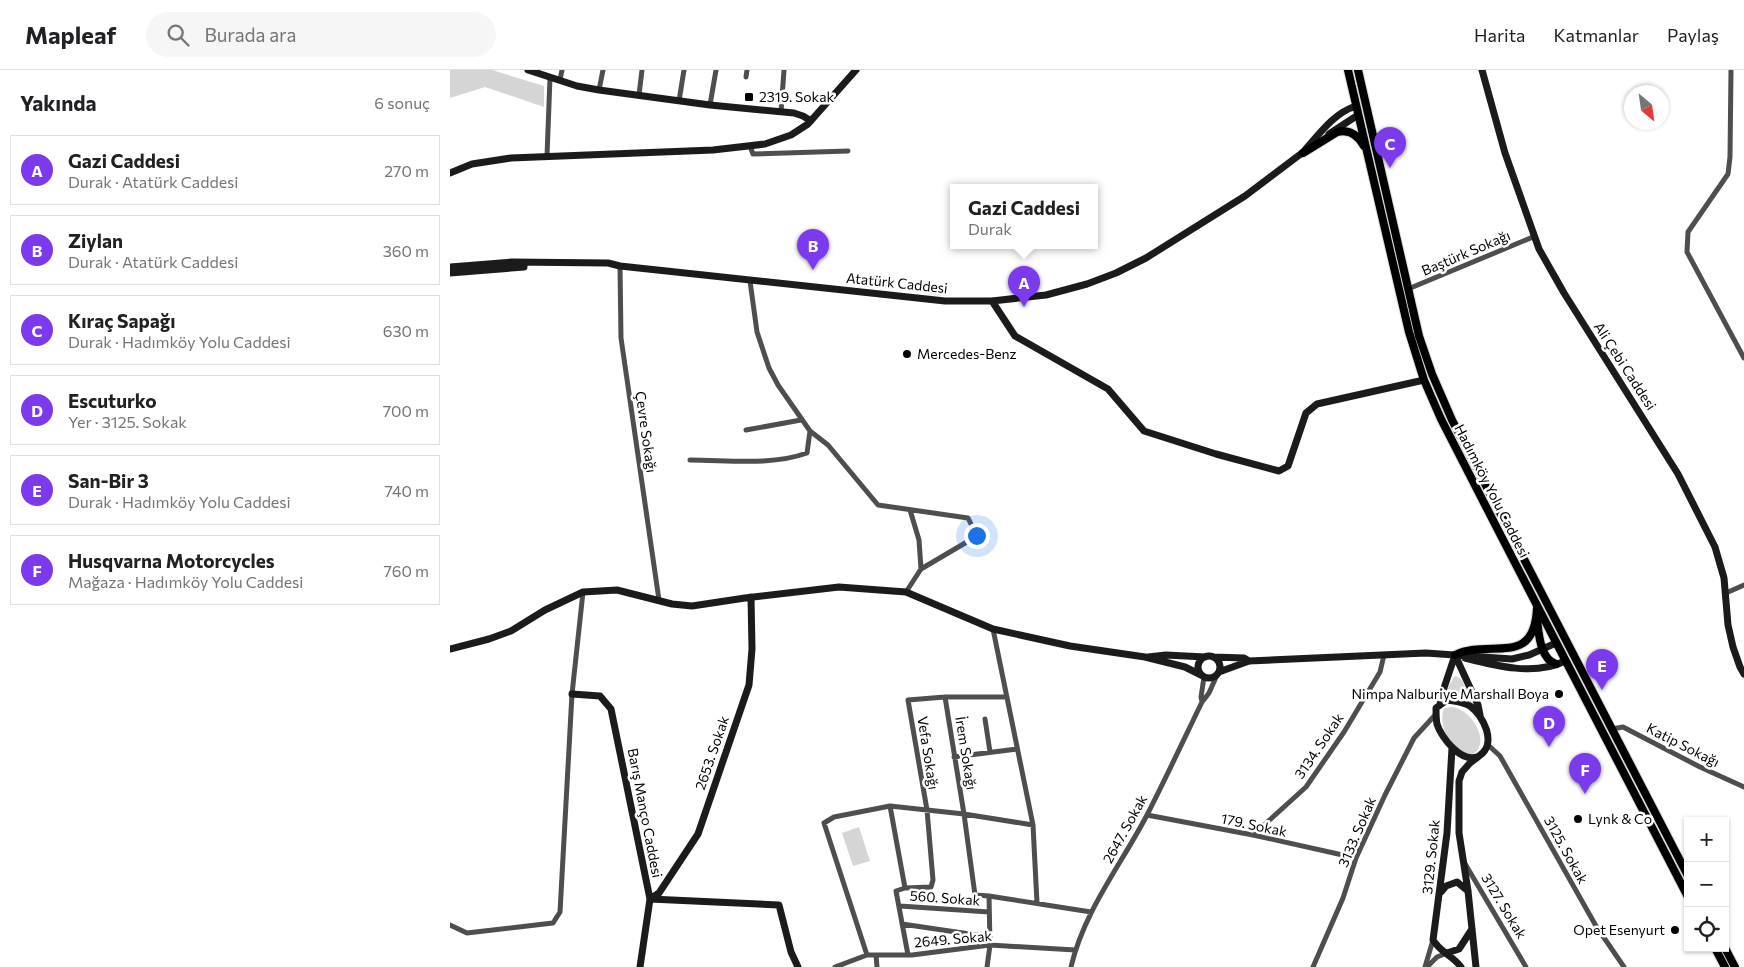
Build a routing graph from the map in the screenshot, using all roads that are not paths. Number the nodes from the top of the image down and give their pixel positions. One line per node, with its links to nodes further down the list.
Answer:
1 (528, 70): 15 (street)
2 (562, 70): 16 (street)
3 (603, 70): 17 (street)
4 (642, 70): 18 (street)
5 (684, 70): 19 (street)
6 (716, 70): 20 (street)
7 (748, 70): 14 (street)
8 (784, 70): 22 (street)
9 (856, 70): 24 (street)
10 (1348, 70): 21 (main road, Hadımköy Yolu Caddesi)
11 (1358, 70): 23 (main road, Hadımköy Yolu Caddesi)
12 (1482, 70): 31 (street, Ali Çebi Caddesi)
13 (1731, 70): 38 (street)
14 (746, 77)
15 (550, 78): 16 (street); 29 (street)
16 (560, 80): 17 (street)
17 (599, 90): 18 (street)
18 (639, 95): 19 (street)
19 (679, 101): 20 (street)
20 (710, 105): 22 (street)
21 (1356, 106): 23 (main road, Hadımköy Yolu Caddesi); 28 (street)
22 (781, 112): 24 (street)
23 (1362, 112): 26 (main road, Hadımköy Yolu Caddesi); 28 (street); 36 (main road, Hadımköy Yolu Caddesi)
24 (811, 121): 25 (street)
25 (750, 146): 27 (street); 29 (street)
26 (1366, 150): 28 (main road); 39 (main road, Hadımköy Yolu Caddesi)
27 (848, 151)
28 (1303, 153): 37 (street, Atatürk Caddesi)
29 (547, 156): 30 (street)
30 (450, 173)
31 (1533, 236): 36 (street, Baştürk Sokağı); 49 (street, Ali Çebi Caddesi)
32 (620, 266): 33 (street, Atatürk Caddesi); 34 (street); 35 (street, Atatürk Caddesi); 51 (street, Çevre Sokağı)
33 (450, 267)
34 (450, 273)
35 (750, 281): 37 (street, Atatürk Caddesi); 40 (street)
36 (1408, 289): 58 (main road, Hadımköy Yolu Caddesi)
37 (992, 302): 39 (street)
38 (1744, 358)
39 (1424, 380): 52 (main road, Hadımköy Yolu Caddesi)
40 (801, 420): 41 (street); 42 (street)
41 (746, 430)
42 (810, 431): 43 (street); 44 (street)
43 (690, 460)
44 (910, 510): 45 (street); 45 (street)
45 (921, 569): 48 (street)
46 (1744, 585): 49 (street)
47 (583, 592): 51 (street); 57 (street); 69 (street)
48 (906, 592): 50 (street); 54 (street)
49 (1726, 593): 67 (street, Ali Çebi Caddesi)
50 (751, 597): 51 (street); 99 (street, 2653. Sokak)
51 (659, 600)
52 (1537, 606): 53 (main road); 55 (main road, Hadımköy Yolu Caddesi)
53 (1537, 618): 56 (main road); 60 (main road)
54 (994, 629): 61 (street); 71 (street)
55 (1556, 643): 56 (street); 58 (main road); 64 (main road, Hadımköy Yolu Caddesi)
56 (1543, 648): 60 (street); 65 (main road)
57 (450, 649)
58 (1571, 651): 64 (main road); 77 (main road, Hadımköy Yolu Caddesi)
59 (1384, 655): 60 (street); 63 (street); 90 (street, 3134. Sokak)
60 (1455, 655): 65 (street); 73 (street); 75 (street)
61 (1145, 657): 62 (street); 68 (street)
62 (1209, 657): 63 (street); 66 (street); 68 (street)
63 (1249, 661): 66 (street)
64 (1565, 661): 65 (street); 95 (main road, Hadımköy Yolu Caddesi)
65 (1556, 664)
66 (1218, 674): 68 (street); 72 (street, 2647. Sokak)
67 (1744, 674)
68 (1203, 676): 72 (street)
69 (572, 694): 99 (street, Barış Manço Caddesi); 105 (street)
70 (945, 697): 71 (street); 82 (street, İrem Sokağı); 86 (street, Vefa Sokağı)
71 (1007, 697): 80 (street)
72 (1202, 702): 88 (street, 2647. Sokak)
73 (1440, 705): 74 (street); 75 (street)
74 (1436, 713): 79 (street); 92 (street, 3133. Sokak)
75 (1480, 715): 78 (street)
76 (986, 719): 81 (street)
77 (1612, 729): 84 (street, Katip Sokağı); 93 (main road, Hadımköy Yolu Caddesi)
78 (1487, 744): 83 (street); 128 (street, 3125. Sokak)
79 (1452, 748): 83 (street); 98 (street, 3129. Sokak)
80 (1017, 749): 81 (street); 89 (street)
81 (990, 752): 82 (street)
82 (954, 757): 87 (street, İrem Sokağı)
83 (1478, 757): 91 (street)
84 (1744, 787)
85 (890, 806): 86 (street); 94 (street); 114 (street)
86 (927, 810): 87 (street); 94 (street, Vefa Sokağı)
87 (964, 814): 89 (street); 97 (street, İrem Sokağı)
88 (1147, 816): 90 (street, 179. Sokak); 103 (street, 2647. Sokak)
89 (1033, 825): 100 (street)
90 (1253, 835): 92 (street, 179. Sokak)
91 (1461, 856): 96 (street); 127 (street, 3127. Sokak)
92 (1356, 858): 123 (street, 3133. Sokak)
93 (1684, 868)
94 (906, 888): 101 (street)
95 (1684, 889)
96 (1468, 891): 98 (street); 106 (street)
97 (989, 896): 100 (street); 102 (street)
98 (1439, 896): 108 (street, 3129. Sokak)
99 (650, 899): 117 (street, Barış Manço Caddesi); 118 (street)
100 (1037, 904): 103 (street)
101 (900, 906): 102 (street, 560. Sokak); 104 (street)
102 (989, 912): 107 (street)
103 (1091, 912): 110 (street, 2647. Sokak)
104 (902, 924): 107 (street); 116 (street)
105 (450, 925)
106 (1472, 929): 113 (street); 126 (street)
107 (990, 937): 109 (street)
108 (1434, 940): 113 (street); 124 (street, 3129. Sokak)
109 (990, 945): 110 (street, 2649. Sokak); 116 (street, 2649. Sokak); 121 (street)
110 (1075, 950): 122 (street, 2647. Sokak)
111 (1717, 952): 129 (main road)
112 (1727, 952): 130 (main road)
113 (1447, 953): 124 (street); 125 (street)
114 (868, 955): 115 (street, 2649. Sokak); 119 (street, 2649. Sokak)
115 (876, 955): 116 (street, 2649. Sokak); 120 (street)
116 (908, 955)
117 (640, 967)
118 (798, 967)
119 (836, 967)
120 (877, 967)
121 (987, 967)
122 (1071, 967)
123 (1313, 967)
124 (1426, 967)
125 (1461, 967)
126 (1476, 967)
127 (1526, 967)
128 (1624, 967)
129 (1725, 967)
130 (1735, 967)

